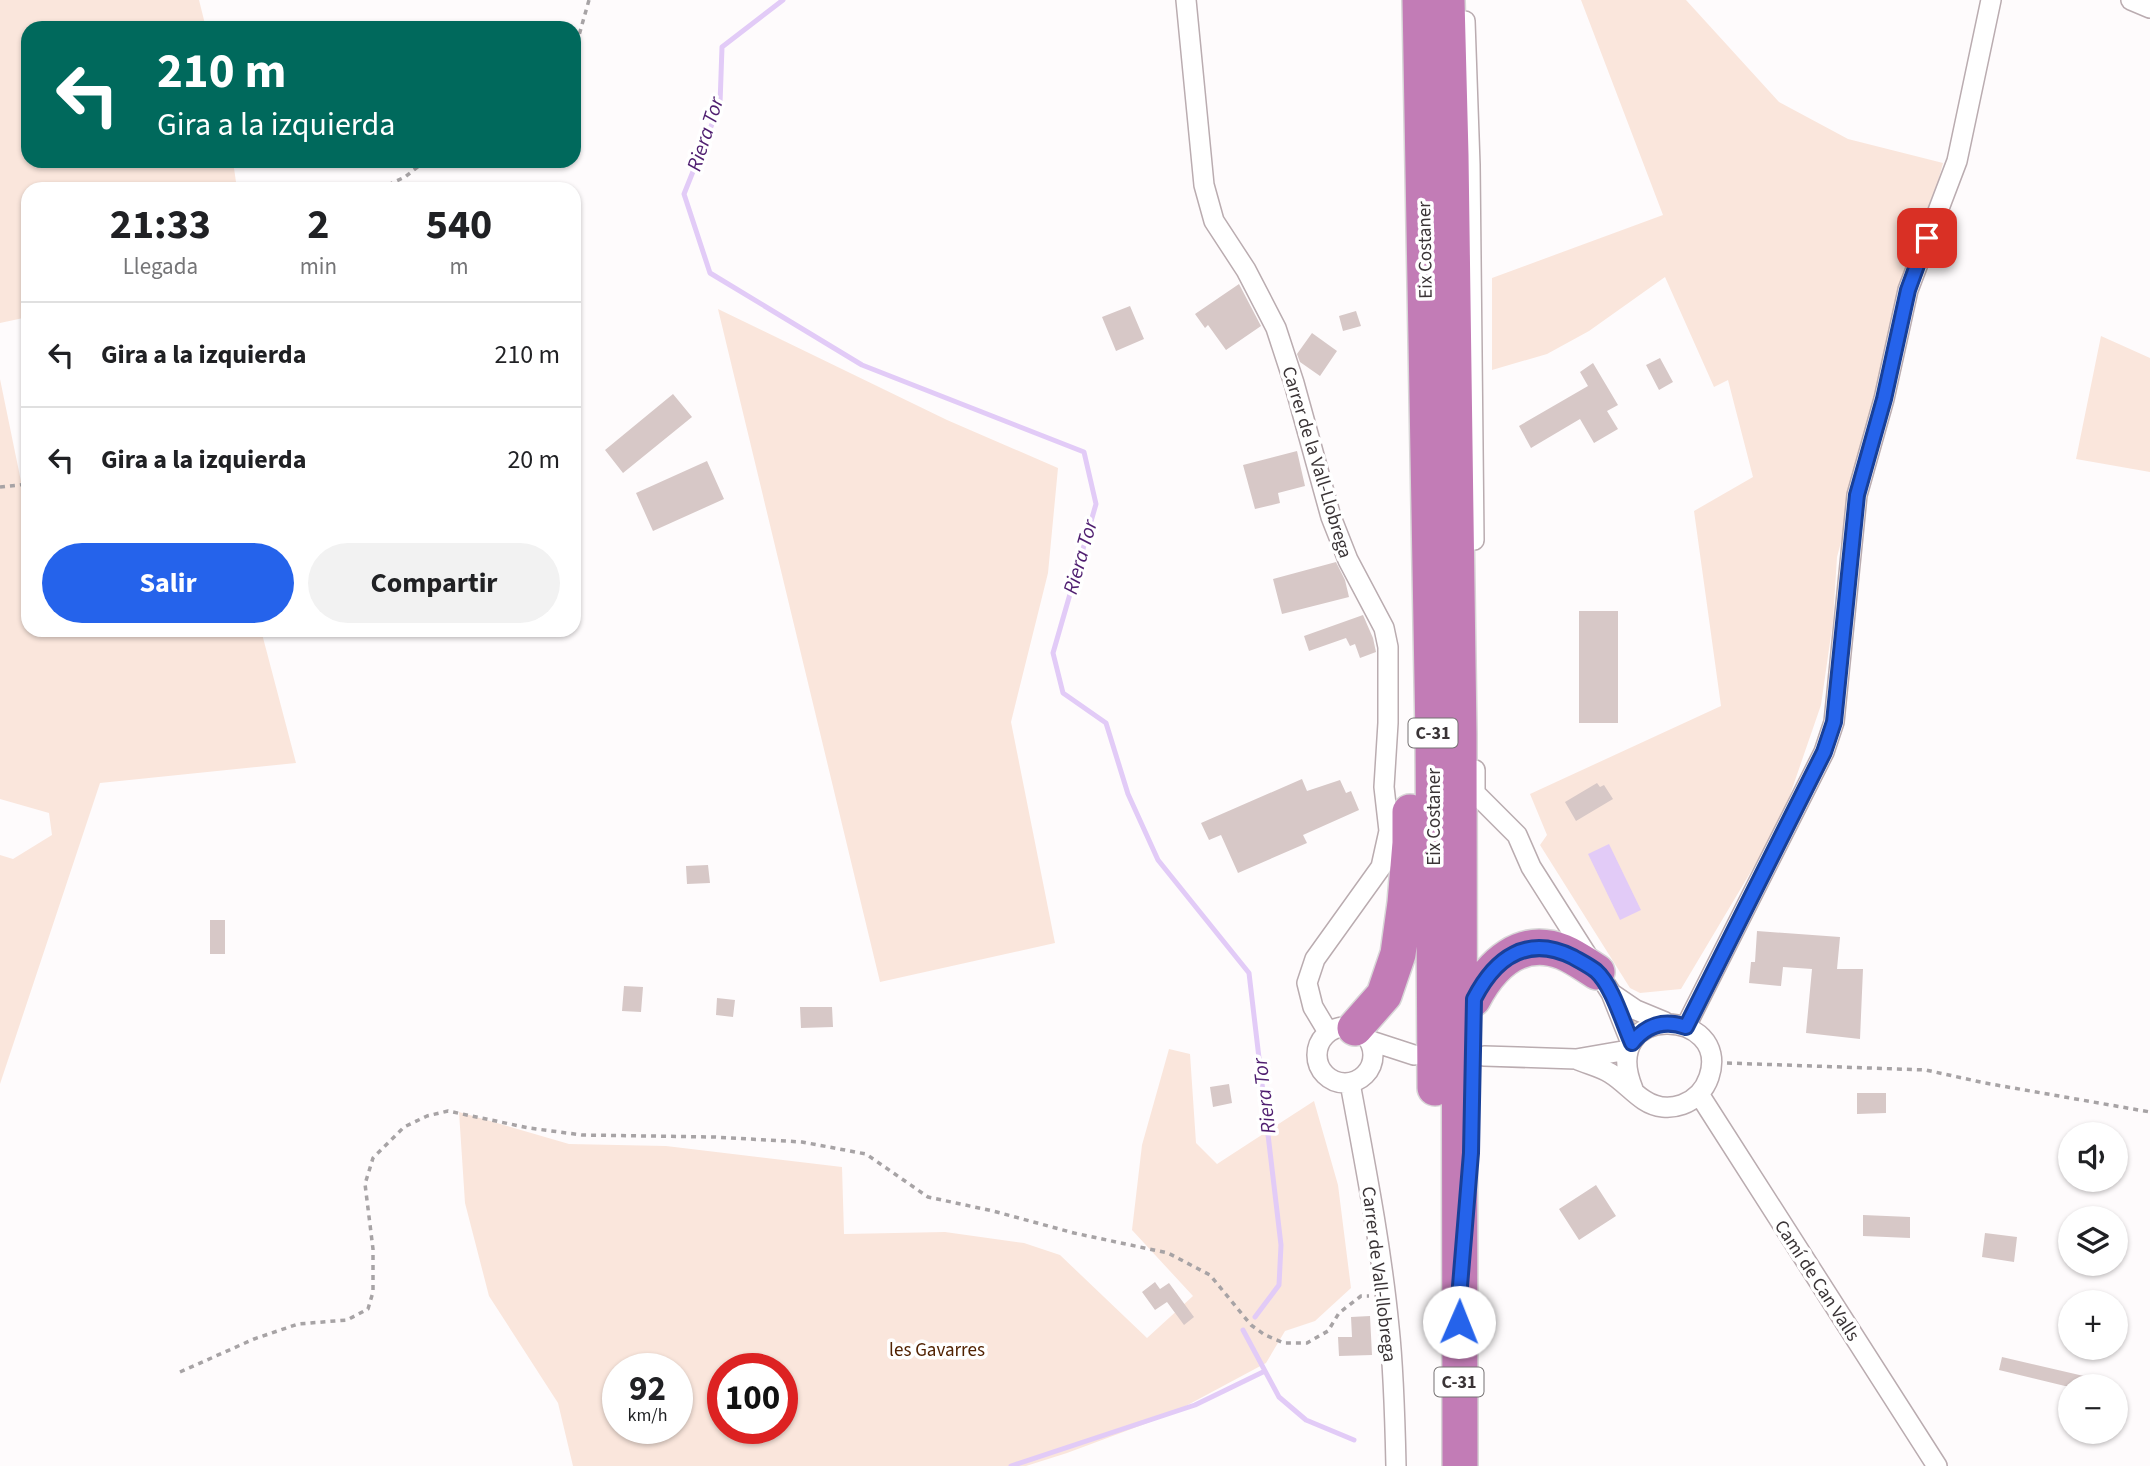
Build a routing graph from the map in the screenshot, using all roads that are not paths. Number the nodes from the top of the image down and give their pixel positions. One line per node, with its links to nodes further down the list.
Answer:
1 (1186, 0): 14 (street, Carrer de la Vall-Llobrega)
2 (1402, 0): 14 (highway)
3 (1420, 0): 24 (highway, Eix Costaner / C-31)
4 (1447, 0): 22 (highway, C-31)
5 (1464, 0): 9 (street)
6 (1992, 0): 13 (street)
7 (2131, 0): 8 (street)
8 (2150, 8)
9 (1475, 793): 10 (street); 11 (highway)
10 (1604, 983): 11 (highway); 12 (street); 15 (street)
11 (1474, 999): 22 (highway)
12 (1665, 1023): 13 (street); 15 (street)
13 (1686, 1027): 21 (street)
14 (1351, 1034): 18 (street); 18 (street); 19 (street)
15 (1630, 1047): 17 (street); 20 (street)
16 (1484, 1056): 17 (street)
17 (1576, 1059): 20 (street)
18 (1371, 1069): 19 (street)
19 (1350, 1083): 23 (street, Carrer de Vall-llobrega)
20 (1633, 1089): 21 (street)
21 (1699, 1094): 26 (street, Camí de Can Valls)
22 (1459, 1298): 25 (highway, C-31)
23 (1396, 1466)
24 (1436, 1466)
25 (1460, 1466)
26 (1937, 1466)

